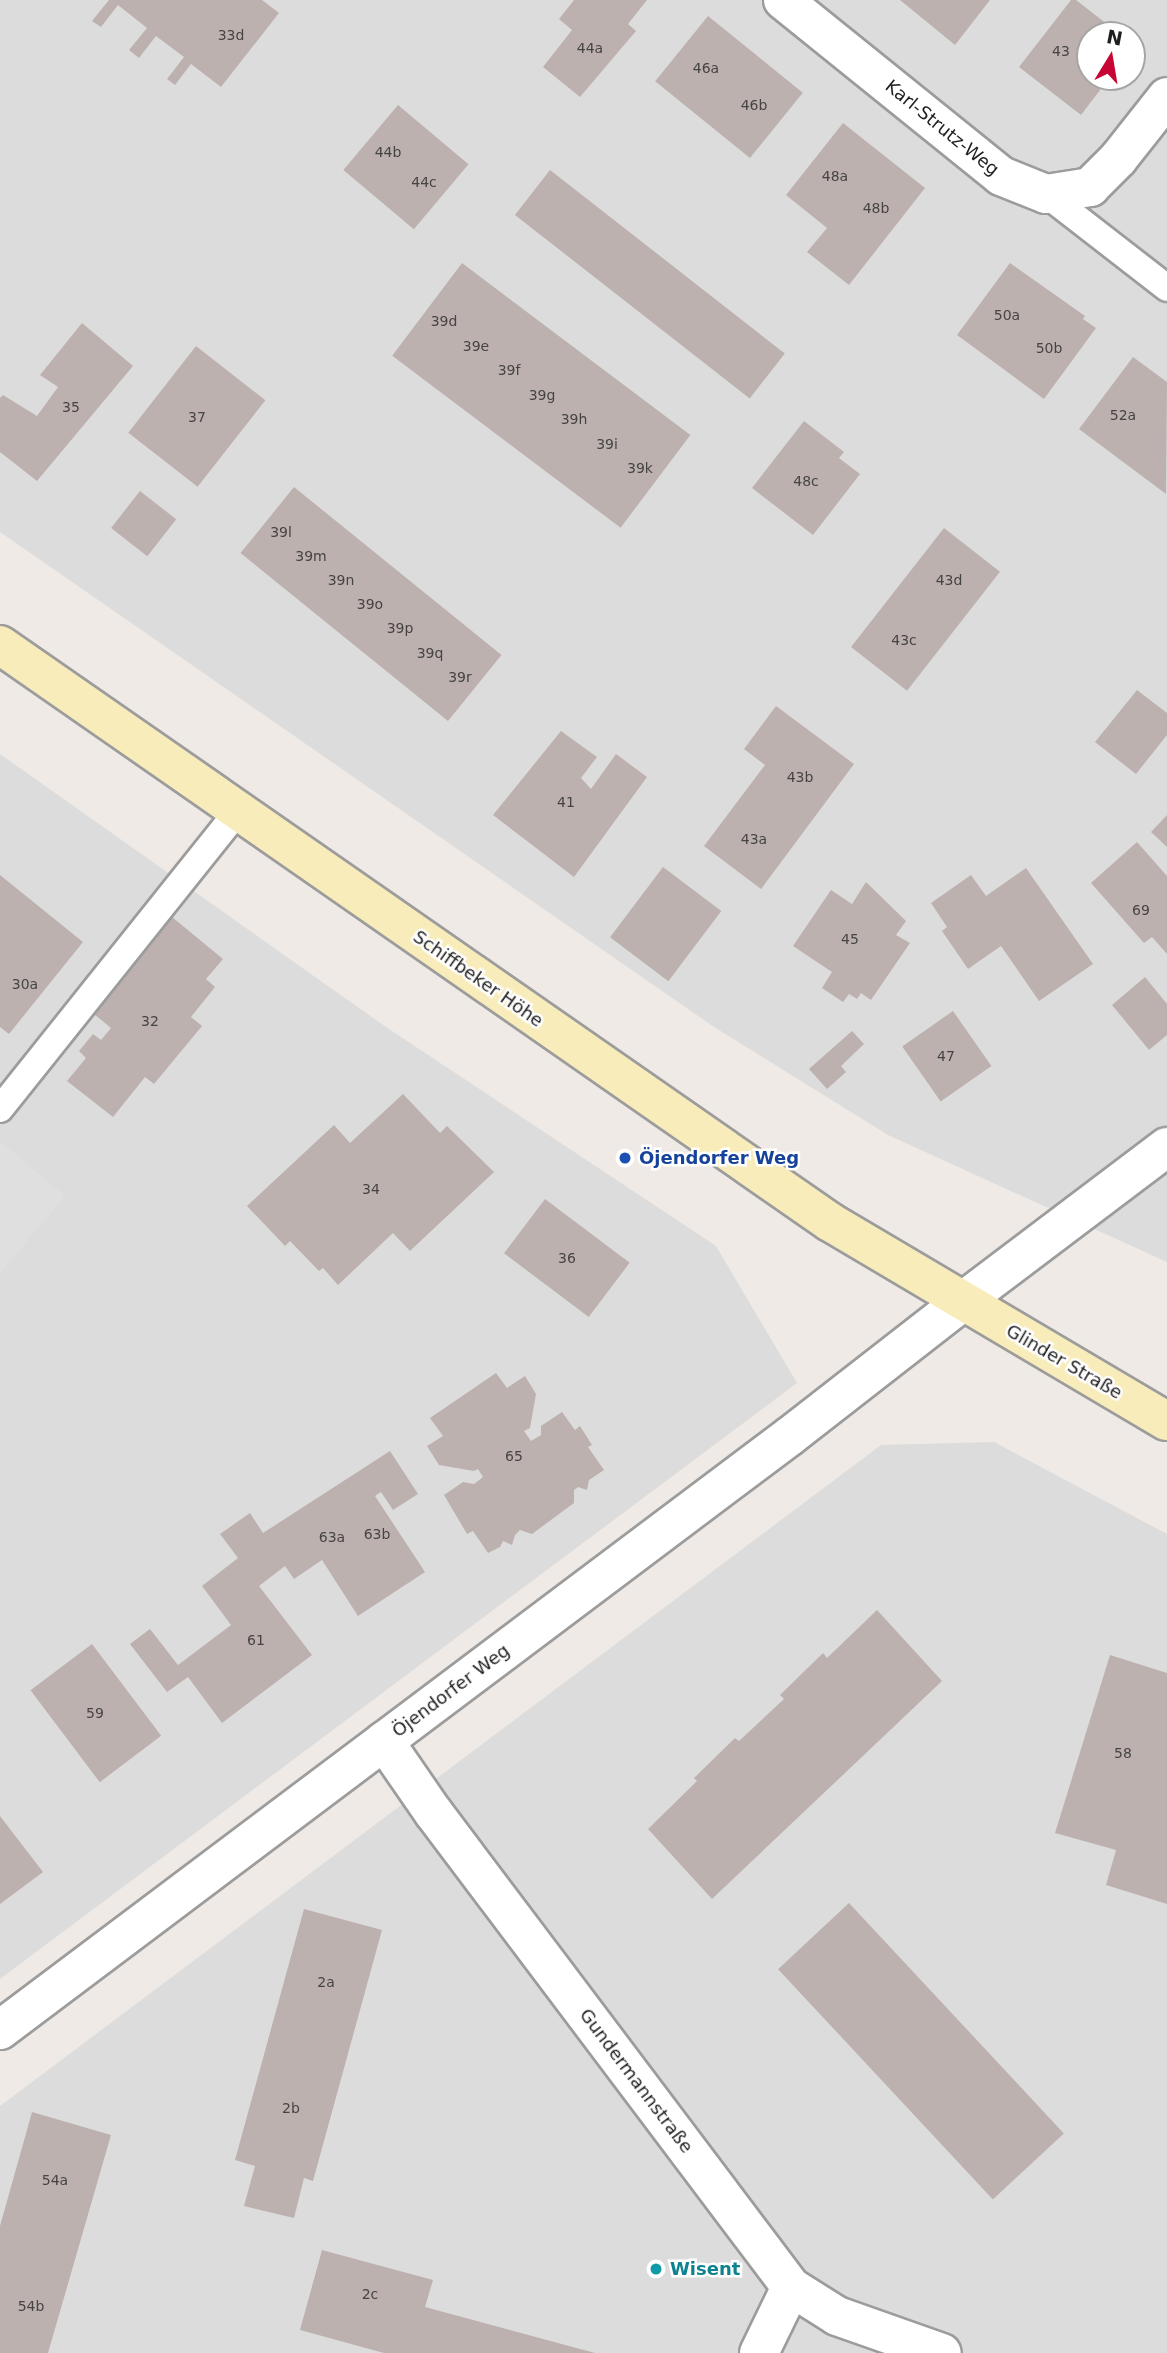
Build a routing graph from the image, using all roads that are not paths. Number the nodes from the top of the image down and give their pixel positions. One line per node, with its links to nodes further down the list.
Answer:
1 (783, 0): 3 (street, Karl-Strutz-Weg)
2 (1167, 97): 3 (street)
3 (1046, 194): 4 (lane)
4 (1167, 288)
5 (0, 645): 6 (main road, Schiffbeker Höhe)
6 (237, 812): 7 (lane); 9 (main road, Schiffbeker Höhe)
7 (0, 1109)
8 (1167, 1147): 9 (street, Öjendorfer Weg)
9 (962, 1303): 10 (main road, Glinder Straße); 11 (street, Öjendorfer Weg)
10 (1167, 1421)
11 (384, 1741): 12 (street, Öjendorfer Weg); 13 (street, Gundermannstraße)
12 (0, 2030)
13 (791, 2287): 14 (street); 15 (street, Gundermannstraße)
14 (759, 2353)
15 (942, 2353)

